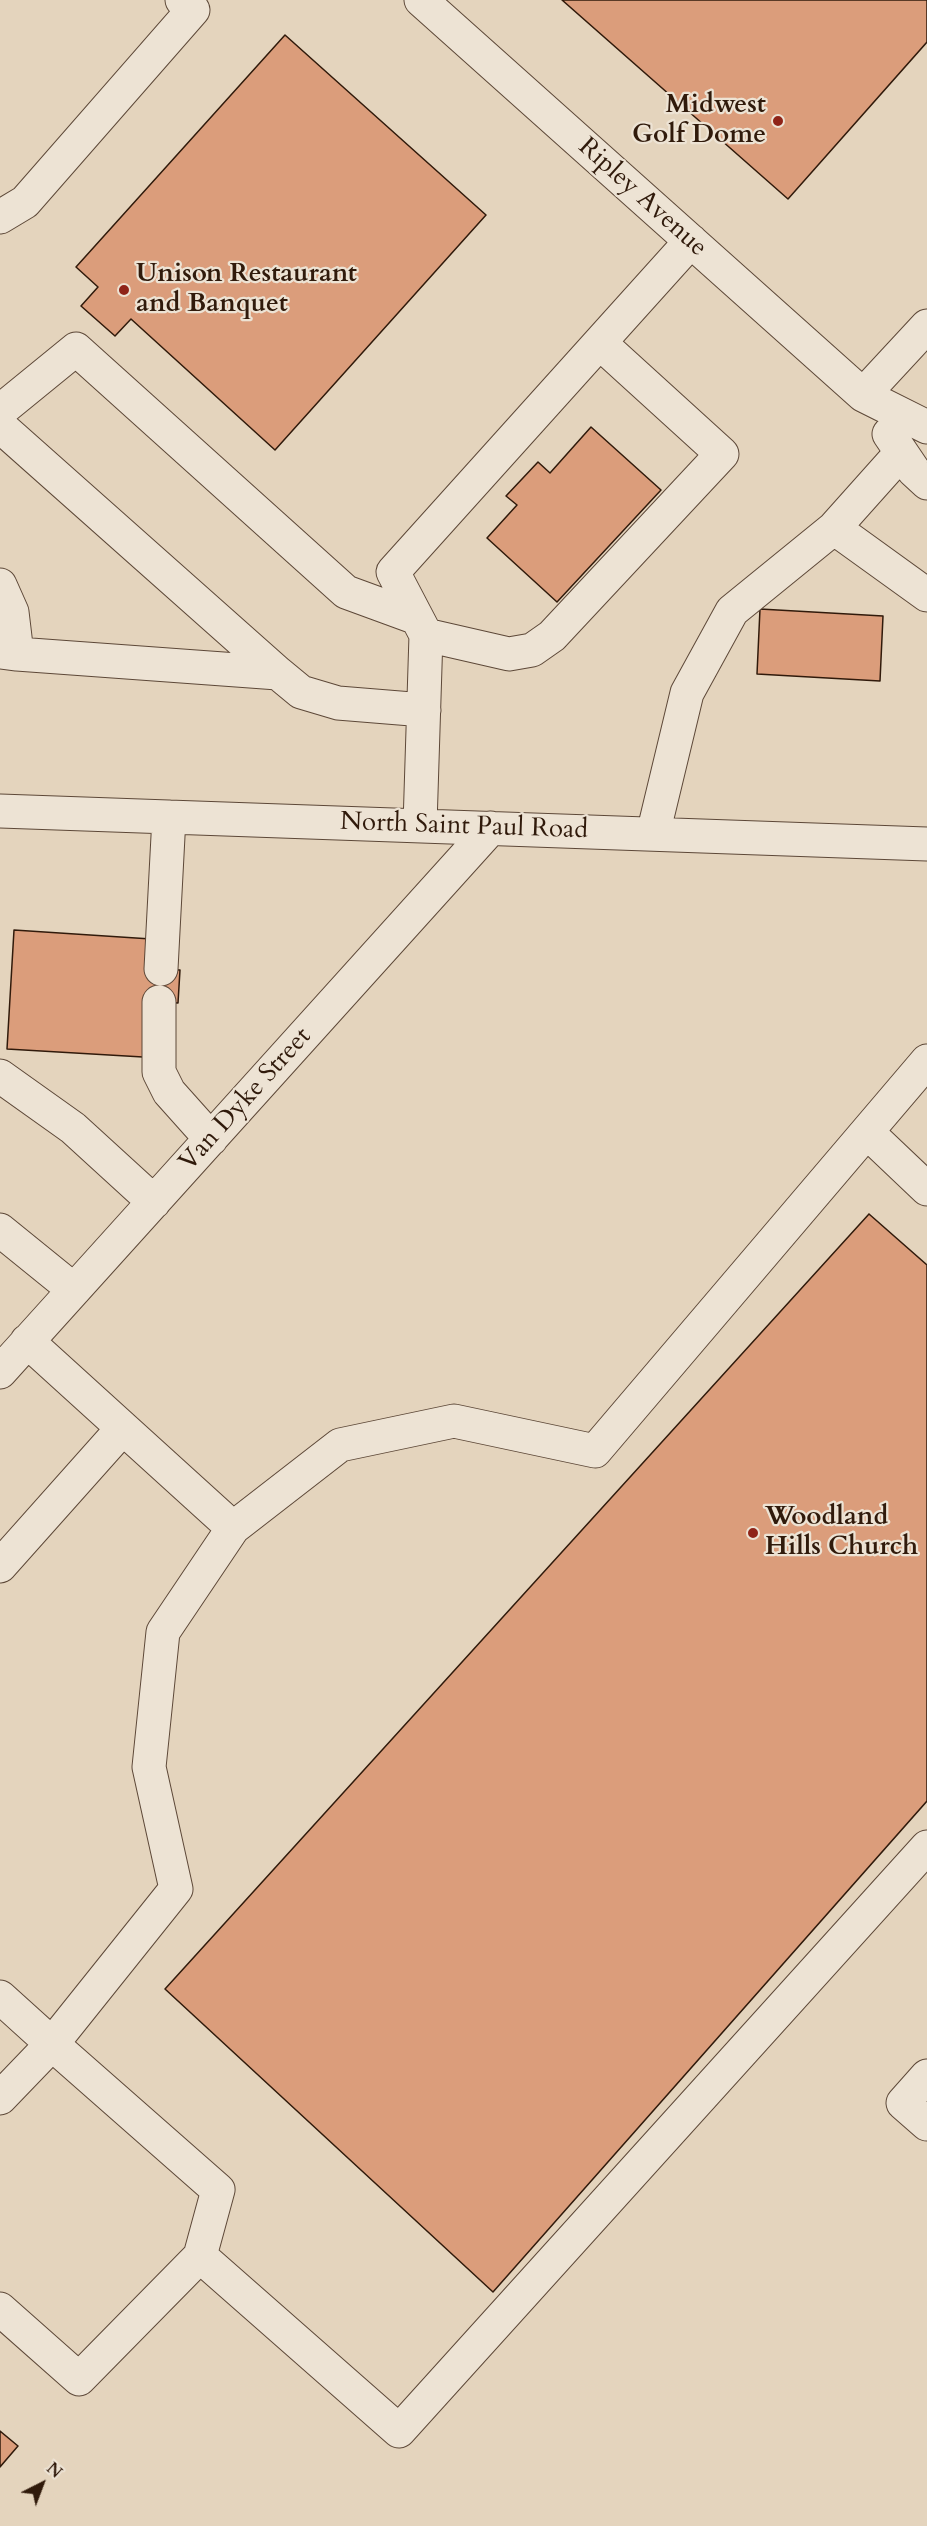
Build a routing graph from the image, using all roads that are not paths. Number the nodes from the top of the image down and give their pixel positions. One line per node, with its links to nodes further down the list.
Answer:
1 (182, 0): 3 (street)
2 (421, 0): 4 (street, Ripley Avenue)
3 (0, 217)
4 (691, 241): 6 (street); 7 (street, Ripley Avenue)
5 (927, 326): 7 (street)
6 (600, 343): 16 (street); 16 (street)
7 (863, 395): 10 (street, Ripley Avenue); 11 (street, Ripley Avenue)
8 (0, 411): 16 (street)
9 (0, 426): 18 (street)
10 (927, 427)
11 (901, 453): 12 (street, Ripley Avenue); 13 (street)
12 (927, 483)
13 (834, 528): 15 (street); 24 (street)
14 (0, 585): 17 (street)
15 (927, 595)
16 (421, 626): 19 (street)
17 (9, 653): 18 (street)
18 (278, 674): 19 (street)
19 (423, 710): 22 (street)
20 (0, 811): 21 (street, North Saint Paul Road)
21 (169, 817): 22 (street, North Saint Paul Road); 26 (street)
22 (420, 825): 23 (street, North Saint Paul Road)
23 (491, 828): 24 (street, North Saint Paul Road); 31 (street, Van Dyke Street)
24 (653, 834): 25 (street, North Saint Paul Road)
25 (926, 841)
26 (161, 969)
27 (159, 1002): 31 (street)
28 (927, 1061): 30 (street)
29 (0, 1076): 33 (street)
30 (867, 1132): 32 (street); 39 (street)
31 (211, 1139): 33 (street, Van Dyke Street)
32 (927, 1189)
33 (154, 1202): 35 (street, Van Dyke Street)
34 (0, 1230): 35 (street)
35 (74, 1290): 36 (street, Van Dyke Street)
36 (27, 1341): 37 (street, Van Dyke Street); 38 (street)
37 (0, 1372)
38 (123, 1428): 39 (street); 40 (street)
39 (232, 1528): 43 (street)
40 (0, 1566)
41 (927, 1847): 47 (street)
42 (0, 1997): 43 (street)
43 (52, 2044): 45 (street); 47 (street)
44 (927, 2076): 46 (street)
45 (0, 2098)
46 (927, 2124)
47 (200, 2256): 48 (street)
48 (0, 2308)

